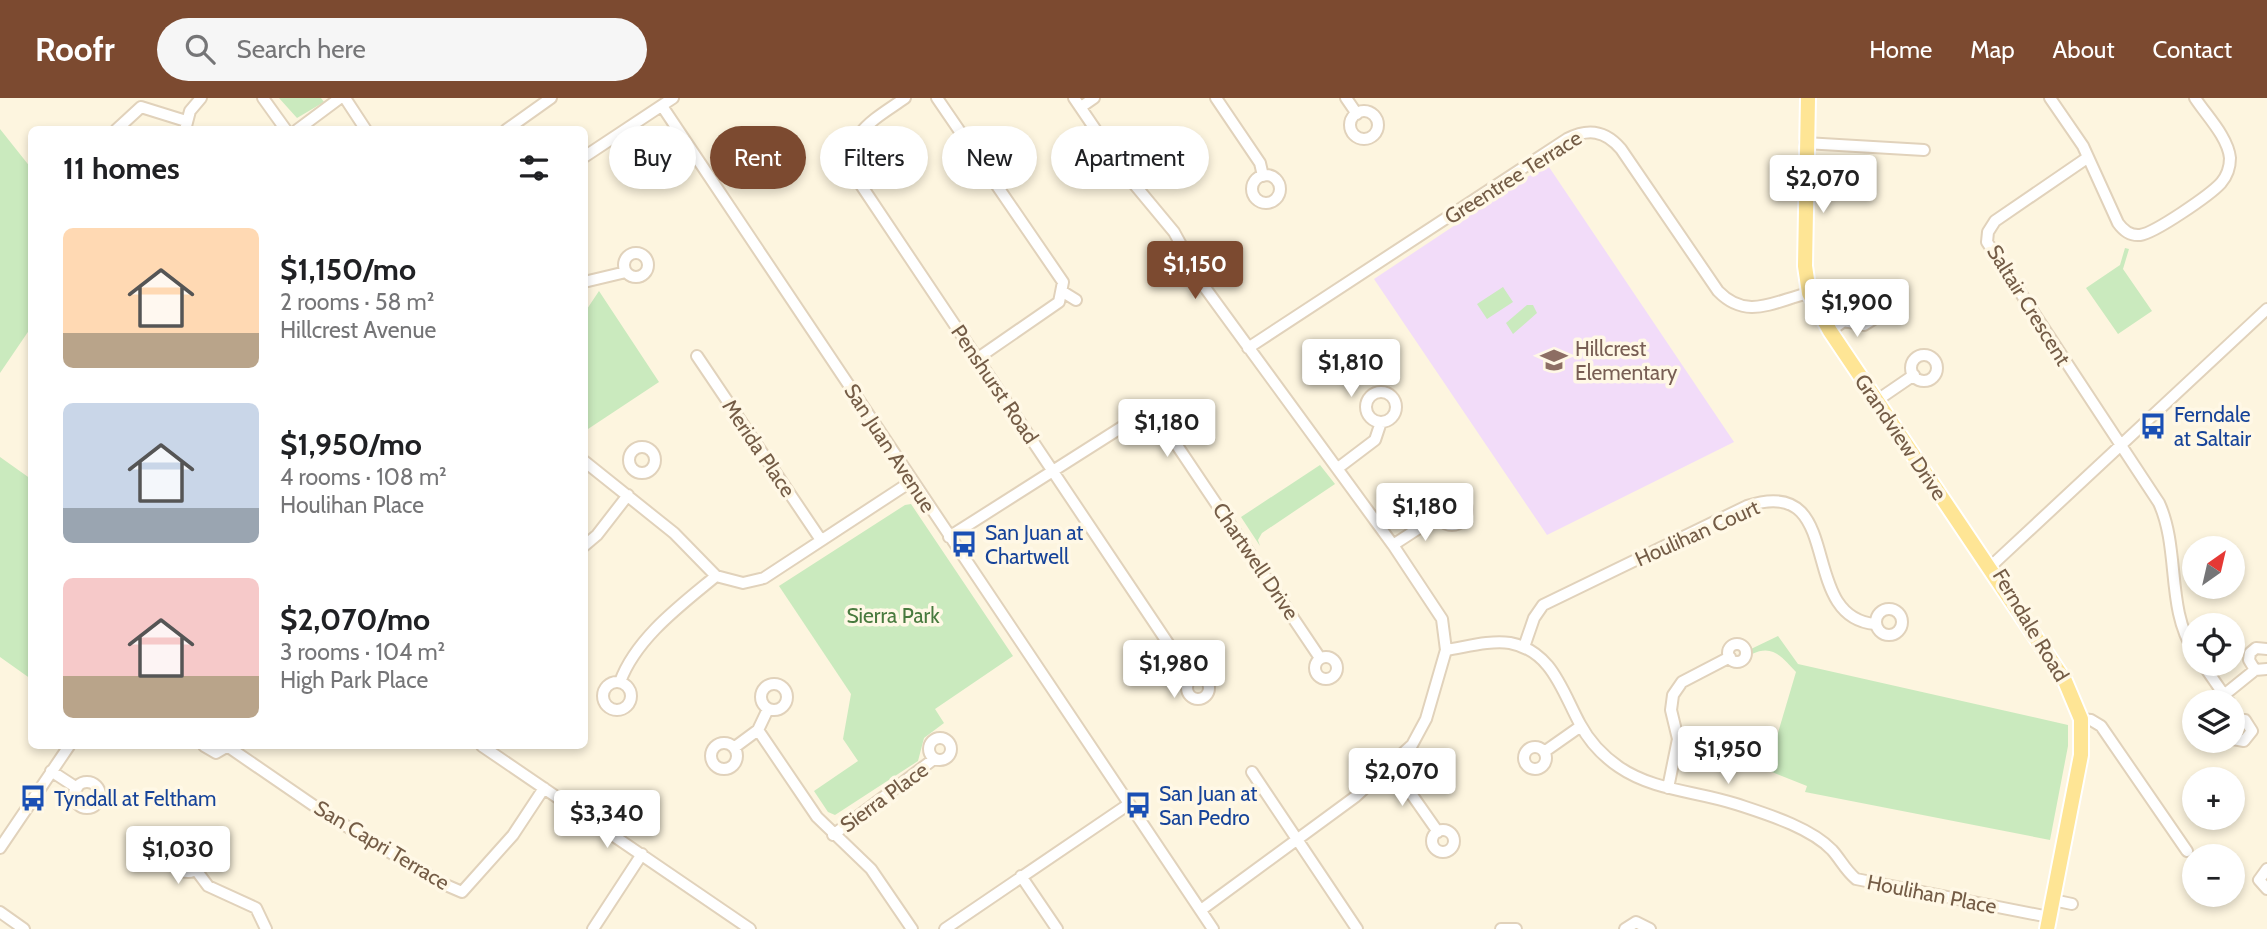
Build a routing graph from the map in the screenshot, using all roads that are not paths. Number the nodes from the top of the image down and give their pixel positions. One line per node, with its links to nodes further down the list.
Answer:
1 (201, 98): 19 (street)
2 (263, 98): 21 (street)
3 (340, 98): 22 (street)
4 (345, 98): 23 (street)
5 (551, 98): 24 (street)
6 (673, 98): 17 (street)
7 (905, 98): 40 (street, Penshurst Road)
8 (937, 98): 32 (street)
9 (1094, 98): 16 (street)
10 (1216, 98): 29 (street)
11 (1346, 98): 18 (street)
12 (1808, 98): 25 (main road, Grandview Drive)
13 (2050, 98): 28 (street)
14 (2195, 98): 28 (street)
15 (138, 103): 19 (street); 20 (street)
16 (1078, 103): 38 (street)
17 (662, 106): 27 (street); 49 (street, San Juan Avenue)
18 (1357, 114)
19 (186, 125)
20 (119, 126)
21 (283, 126)
22 (302, 126)
23 (363, 126)
24 (512, 126)
25 (1805, 143): 26 (street); 33 (main road, Grandview Drive)
26 (1924, 150)
27 (588, 154)
28 (2087, 158): 44 (street, Saltair Crescent)
29 (1263, 176)
30 (626, 272): 31 (street)
31 (588, 281)
32 (1063, 292): 34 (street); 40 (street)
33 (1809, 293): 37 (main road, Grandview Drive); 38 (street, Greentree Terrace)
34 (1076, 300)
35 (1891, 308): 37 (street)
36 (2267, 309): 44 (street, Ferndale Road)
37 (1830, 331): 42 (main road, Grandview Drive)
38 (1248, 348): 46 (street)
39 (697, 356): 53 (street, Merida Place)
40 (978, 358): 47 (street, Penshurst Road)
41 (1914, 375): 42 (street)
42 (1876, 401): 56 (main road, Grandview Drive)
43 (1381, 422): 46 (street)
44 (2121, 445): 56 (street, Ferndale Road); 59 (street)
45 (588, 464): 50 (street)
46 (1338, 468): 55 (street)
47 (1053, 470): 52 (street, Chartwell Drive); 64 (street, Chartwell Drive); 66 (street, Penshurst Road)
48 (635, 471): 50 (street)
49 (912, 481): 52 (street, San Juan Avenue); 53 (street)
50 (625, 493): 54 (street); 57 (street)
51 (1439, 515): 55 (street)
52 (949, 537): 87 (street, San Juan Avenue)
53 (821, 540): 57 (street)
54 (588, 543)
55 (1393, 545): 62 (street)
56 (1990, 567): 70 (main road, Ferndale Road)
57 (716, 576): 67 (street)
58 (1875, 624): 60 (street, Houlihan Court)
59 (2182, 625)
60 (1524, 647): 62 (street); 72 (street, Houlihan Place)
61 (2267, 649): 65 (street)
62 (1446, 650): 81 (street)
63 (1730, 657): 86 (street)
64 (1320, 658)
65 (2261, 669): 68 (street)
66 (1192, 679)
67 (620, 682)
68 (2236, 690)
69 (768, 709): 73 (street)
70 (2081, 719): 91 (street); 98 (main road, Ferndale Road)
71 (2245, 722): 74 (street)
72 (1581, 726): 79 (street); 86 (street, Houlihan Place)
73 (758, 730): 75 (street); 89 (street)
74 (2245, 740)
75 (734, 747)
76 (67, 749): 82 (street)
77 (232, 749): 85 (street, San Capri Terrace)
78 (486, 749): 85 (street)
79 (1544, 752)
80 (934, 759): 89 (street, Sierra Place)
81 (1391, 765): 88 (street); 90 (street)
82 (51, 771): 84 (street); 92 (street)
83 (1252, 772): 90 (street)
84 (77, 788)
85 (544, 788): 93 (street)
86 (1668, 788): 102 (street, Houlihan Place)
87 (1129, 804): 96 (street); 100 (street, San Juan Avenue)
88 (1438, 832)
89 (833, 835): 108 (street)
90 (1297, 841): 100 (street); 112 (street)
91 (2182, 844)
92 (0, 848)
93 (642, 855): 103 (street); 106 (street)
94 (2267, 869): 97 (street)
95 (196, 870): 105 (street)
96 (1021, 876): 109 (street); 110 (street)
97 (2267, 890)
98 (2053, 900): 99 (street); 102 (main road, Ferndale Road)
99 (2072, 904)
100 (1200, 909): 111 (street, San Juan Avenue)
101 (0, 912): 104 (street)
102 (2048, 923)
103 (736, 925): 107 (street)
104 (24, 929)
105 (266, 929)
106 (593, 929)
107 (750, 929)
108 (912, 929)
109 (945, 929)
110 (1057, 929)
111 (1213, 929)
112 (1357, 929)
113 (1501, 929): 114 (street)
114 (1516, 929)
115 (1625, 929): 116 (street)
116 (1650, 929)

